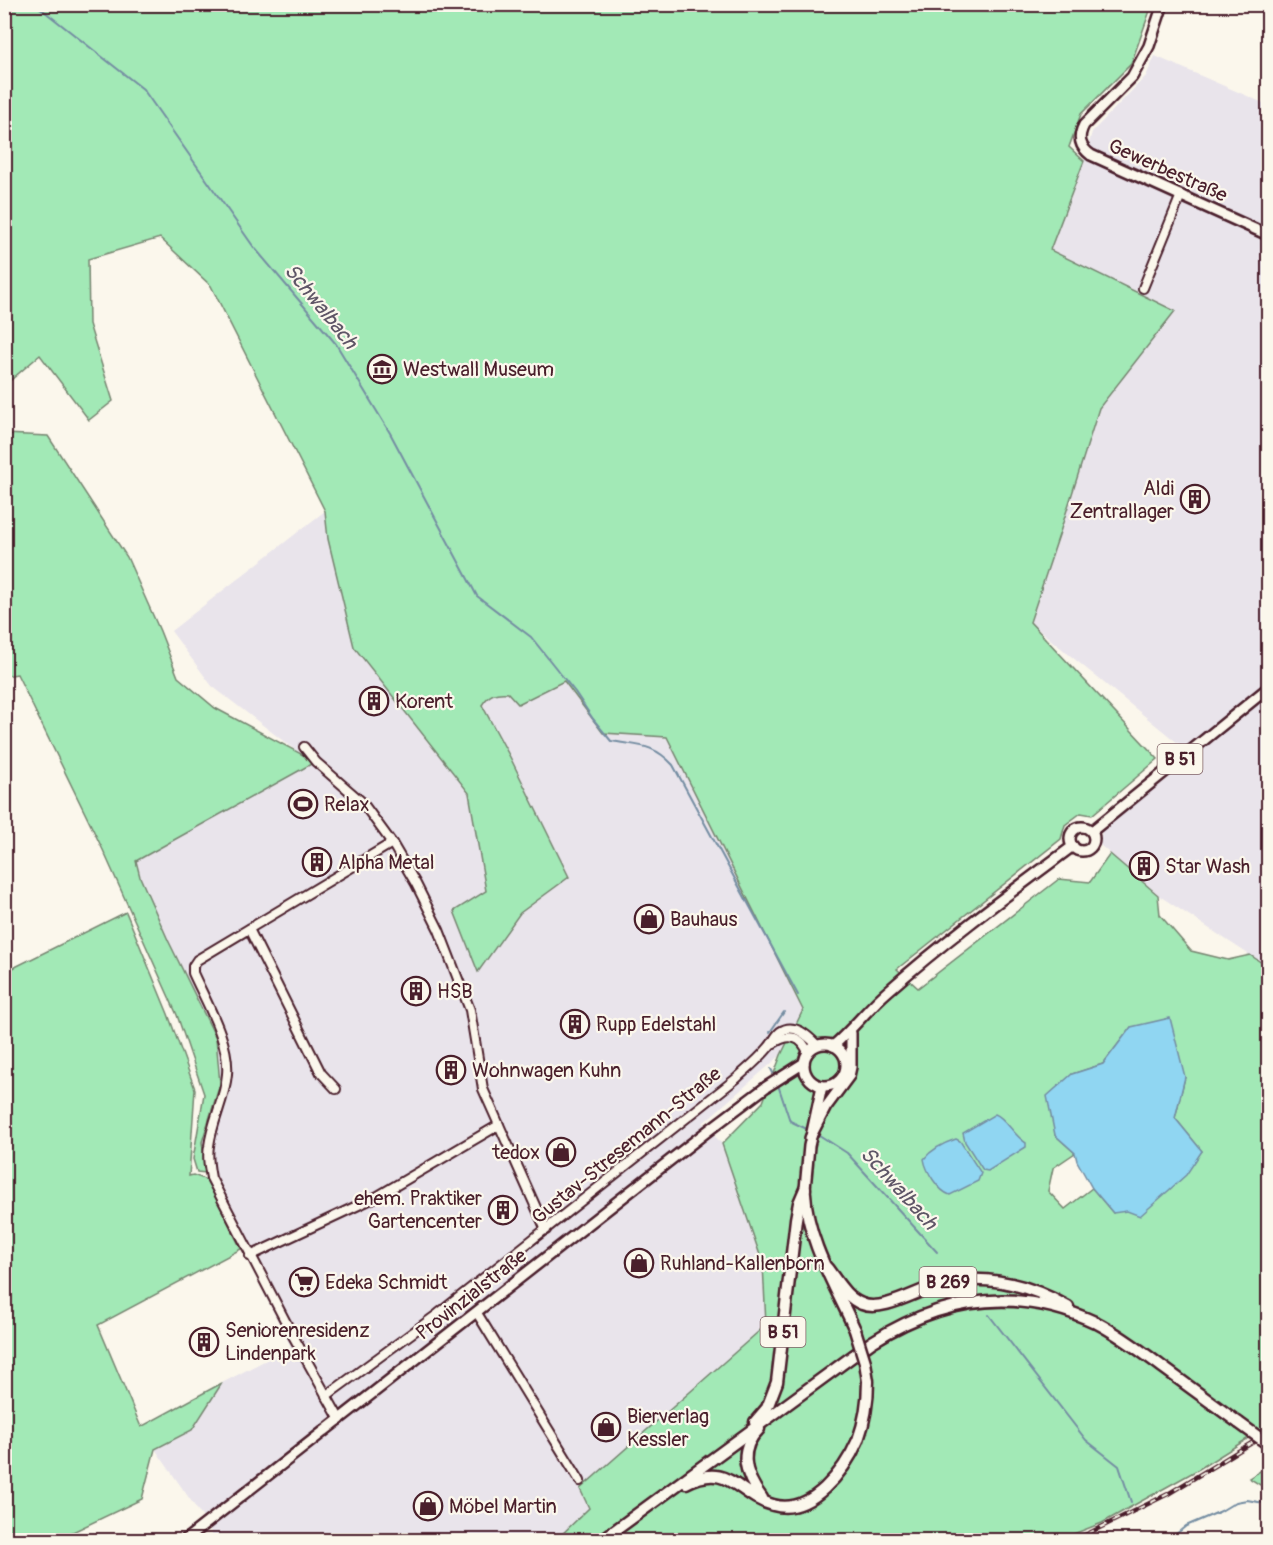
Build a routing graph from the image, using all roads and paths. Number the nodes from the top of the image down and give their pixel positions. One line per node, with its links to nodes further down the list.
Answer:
1 (1162, 4): 2 (main road, Gewerbestraße)
2 (1181, 195): 3 (main road, Gewerbestraße); 4 (street)
3 (1267, 231)
4 (1143, 288)
5 (1269, 688): 7 (main road, B 51)
6 (304, 747): 8 (street)
7 (1092, 831): 9 (main road); 9 (main road)
8 (392, 843): 10 (street); 23 (street)
9 (1073, 846): 11 (main road)
10 (249, 929): 21 (street); 26 (street)
11 (852, 1030): 14 (main road); 16 (main road); 22 (main road, B 51)
12 (771, 1045): 13 (street, Gustav-Stresemann-Straße); 15 (street); 25 (street, Gustav-Stresemann-Straße)
13 (817, 1046): 14 (main road); 15 (main road)
14 (833, 1046): 16 (main road)
15 (808, 1053): 17 (main road)
16 (842, 1053): 20 (main road)
17 (804, 1063): 18 (main road); 19 (main road, Provinzialstraße)
18 (806, 1074): 19 (main road, Provinzialstraße); 20 (main road)
19 (780, 1077): 28 (main road, Provinzialstraße)
20 (822, 1086): 22 (main road, B 51)
21 (336, 1089)
22 (816, 1123): 24 (main road, B 51)
23 (499, 1125): 25 (street); 26 (street)
24 (805, 1189): 27 (highway, B 51); 34 (highway, B 51)
25 (546, 1230): 30 (street, Gustav-Stresemann-Straße)
26 (250, 1256): 30 (street)
27 (827, 1268): 29 (highway, B 269); 36 (highway, B 51, bridge)
28 (477, 1313): 32 (main road, Provinzialstraße); 35 (street)
29 (1082, 1317): 31 (highway, B 269); 33 (highway, B 269, bridge)
30 (326, 1396): 32 (street)
31 (778, 1412): 34 (highway, B 51); 36 (highway)
32 (340, 1420): 38 (main road, Provinzialstraße)
33 (1269, 1444)
34 (719, 1454): 37 (highway, B 51)
35 (580, 1481)
36 (764, 1501): 37 (highway, B 51)
37 (651, 1503): 39 (highway, B 51)
38 (185, 1540)
39 (602, 1540)

